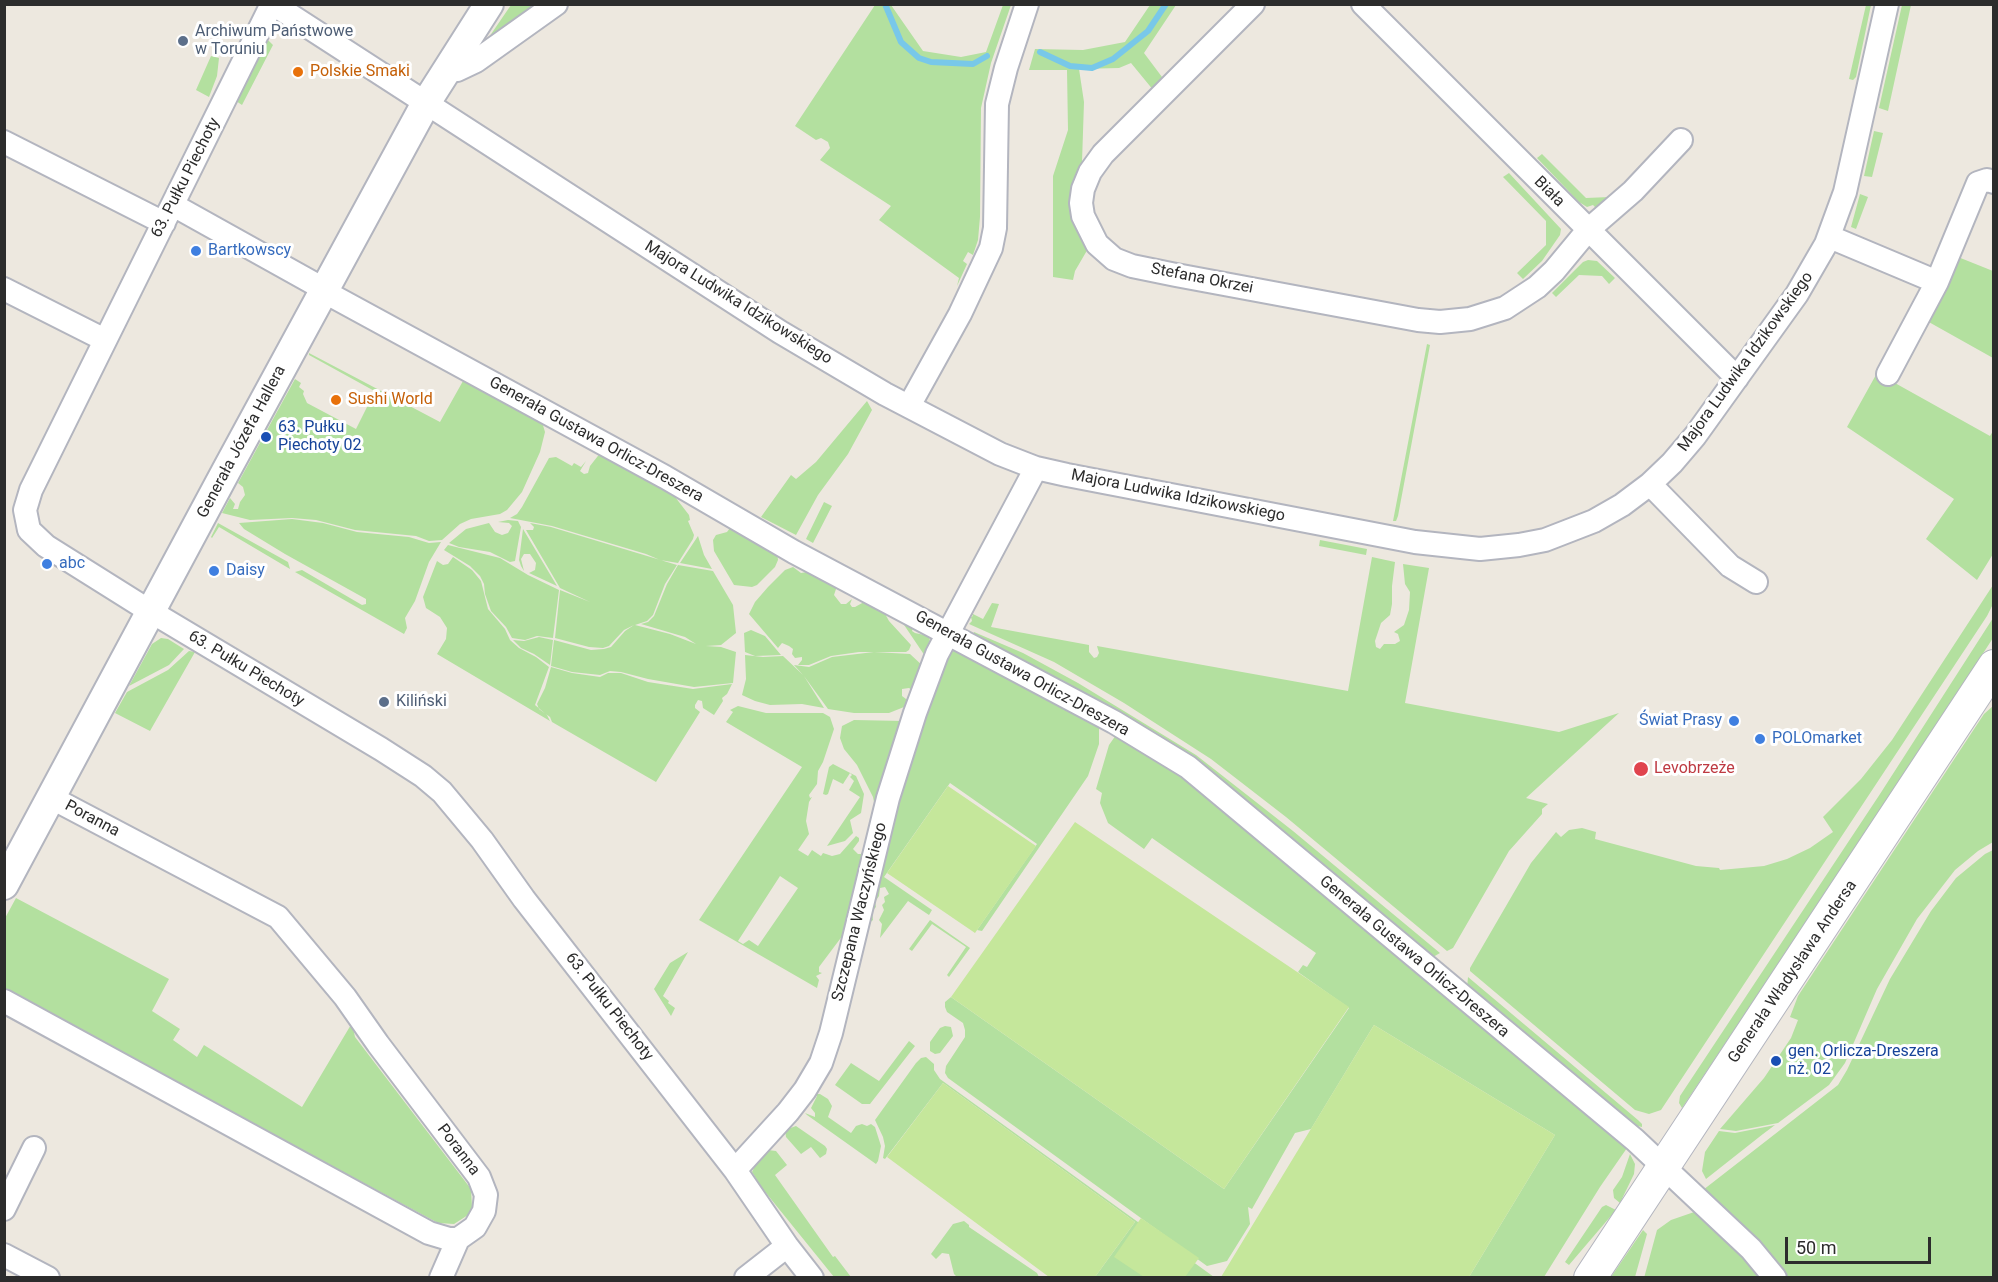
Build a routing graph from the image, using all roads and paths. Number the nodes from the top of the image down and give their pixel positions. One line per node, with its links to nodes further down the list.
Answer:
1 (273, 4): 9 (street, Majora Ludwika Idzikowskiego); 13 (street, 63. Pułku Piechoty)
2 (489, 4): 8 (street, Generała Józefa Hallera)
3 (556, 4): 8 (street)
4 (1028, 4): 22 (street)
5 (1253, 4): 14 (street, Stefana Okrzei)
6 (1363, 4): 14 (street, Biała)
7 (1887, 4): 15 (street, Majora Ludwika Idzikowskiego)
8 (446, 71): 9 (street, Generała Józefa Hallera)
9 (426, 103): 18 (street, Generała Józefa Hallera); 22 (street, Majora Ludwika Idzikowskiego)
10 (1681, 140): 14 (street, Stefana Okrzei)
11 (4, 142): 13 (street, Generała Gustawa Orlicz-Dreszera)
12 (1994, 182): 16 (street)
13 (169, 214): 18 (street, Generała Gustawa Orlicz-Dreszera); 19 (street, 63. Pułku Piechoty)
14 (1588, 230): 21 (street, Biała)
15 (1830, 237): 16 (street); 21 (street, Majora Ludwika Idzikowskiego)
16 (1937, 282): 20 (street)
17 (4, 289): 19 (street)
18 (325, 292): 26 (street, Generała Józefa Hallera); 27 (street, Generała Gustawa Orlicz-Dreszera)
19 (105, 340): 26 (street, 63. Pułku Piechoty)
20 (1888, 374)
21 (1737, 378): 24 (street, Majora Ludwika Idzikowskiego)
22 (909, 406): 23 (street, Majora Ludwika Idzikowskiego)
23 (1036, 468): 24 (street, Majora Ludwika Idzikowskiego); 27 (street, Szczepana Waczyńskiego)
24 (1650, 484): 25 (street)
25 (1756, 582)
26 (151, 612): 29 (street, Generała Józefa Hallera); 34 (street, 63. Pułku Piechoty)
27 (947, 633): 33 (street, Generała Gustawa Orlicz-Dreszera); 34 (street, Szczepana Waczyńskiego)
28 (1994, 666): 33 (main road, Generała Władysława Andersa)
29 (50, 797): 30 (street, Generała Józefa Hallera); 36 (street, Poranna)
30 (4, 885)
31 (4, 1001): 36 (street)
32 (34, 1148): 35 (street)
33 (1663, 1167): 43 (main road, Generała Władysława Andersa); 44 (street, Generała Gustawa Orlicz-Dreszera)
34 (735, 1170): 37 (street, 63. Pułku Piechoty)
35 (4, 1209)
36 (458, 1239): 40 (street)
37 (787, 1246): 41 (street); 42 (street, 63. Pułku Piechoty)
38 (4, 1255): 39 (street)
39 (48, 1278)
40 (441, 1278)
41 (746, 1278)
42 (812, 1278)
43 (1590, 1278)
44 (1775, 1278)

